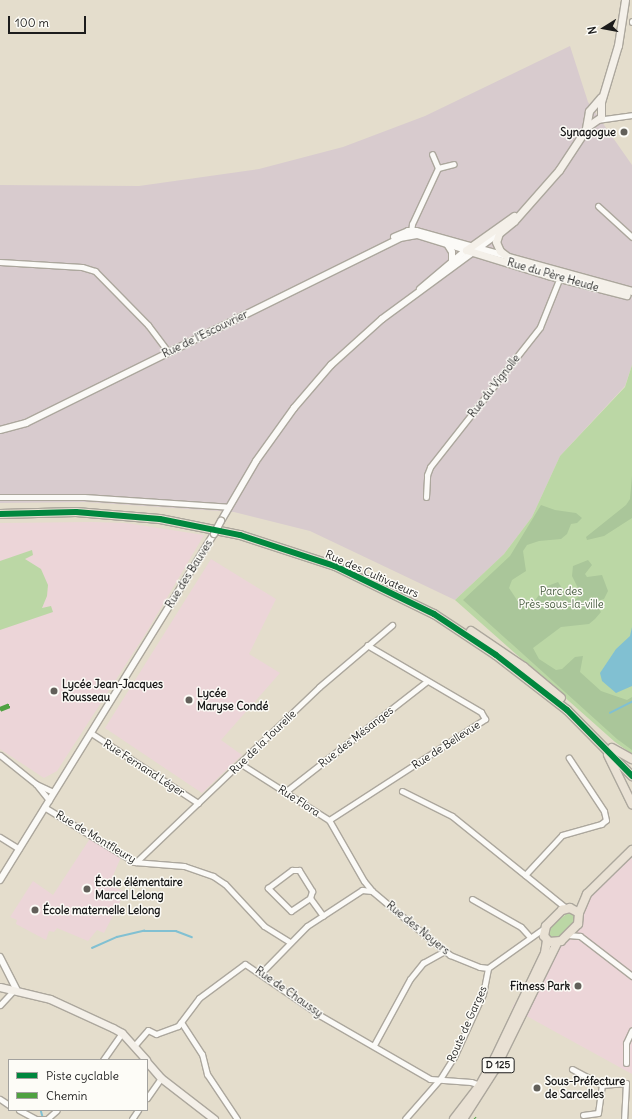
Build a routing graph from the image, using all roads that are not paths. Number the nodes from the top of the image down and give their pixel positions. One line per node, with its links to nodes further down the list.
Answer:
1 (625, 0): 2 (main road)
2 (603, 94): 3 (main road); 4 (main road)
3 (593, 108): 4 (main road); 5 (main road)
4 (601, 111): 7 (street); 8 (main road)
5 (589, 115): 8 (main road); 9 (main road)
6 (632, 115): 7 (street)
7 (610, 118): 8 (street)
8 (597, 120): 9 (main road)
9 (586, 130): 14 (main road)
10 (432, 154): 12 (street)
11 (454, 164): 12 (street)
12 (438, 168): 15 (street)
13 (598, 206): 17 (street)
14 (523, 210): 16 (main road); 19 (main road)
15 (414, 233): 18 (street); 19 (street); 27 (street, Rue de l'Escouvrier)
16 (499, 233): 19 (street); 20 (main road)
17 (632, 237)
18 (447, 244): 19 (street); 21 (street)
19 (475, 248): 20 (street, Rue du Père Heude); 21 (street, Rue des Bauves); 23 (main road, Rue du Père Heude); 26 (street, Rue des Bauves)
20 (508, 257): 23 (main road, Rue du Père Heude)
21 (452, 261): 26 (street, Rue des Bauves)
22 (0, 262): 27 (street)
23 (561, 276): 24 (main road, Rue du Père Heude); 25 (main road, Rue du Père Heude); 32 (street, Rue du Vignolle)
24 (632, 291)
25 (632, 296)
26 (412, 297): 33 (street, Rue des Bauves)
27 (168, 352): 28 (street, Rue de l'Escouvrier)
28 (26, 423): 29 (street, Rue de l'Escouvrier); 30 (street, Rue de l'Escouvrier)
29 (0, 430)
30 (0, 434)
31 (0, 497): 33 (street)
32 (426, 497)
33 (229, 507): 39 (street, Rue des Bauves, bridge)
34 (0, 509): 41 (main road, Rue des Cultivateurs)
35 (0, 514): 40 (main road, Rue des Cultivateurs)
36 (392, 625): 37 (street, Rue de la Tourelle)
37 (367, 645): 38 (street, Rue de Bellevue); 45 (street, Rue de la Tourelle)
38 (427, 681): 51 (street, Rue des Mésanges); 56 (street, Rue de Bellevue)
39 (91, 734): 50 (street, Rue des Bauves); 53 (street, Rue Fernand Léger)
40 (599, 741): 47 (main road, Rue des Cultivateurs); 54 (main road)
41 (612, 748): 44 (main road); 46 (main road, Rue des Cultivateurs)
42 (0, 755): 48 (street)
43 (568, 758): 61 (street)
44 (632, 759)
45 (241, 764): 51 (street, Rue Flora); 53 (street, Rue de la Tourelle)
46 (632, 769)
47 (632, 776)
48 (36, 784): 50 (street); 52 (street)
49 (402, 791): 61 (street)
50 (53, 792): 52 (street, Rue des Bauves)
51 (286, 792): 56 (street, Rue Flora)
52 (49, 800): 55 (street, Rue des Bauves)
53 (198, 803): 60 (street, Rue de la Tourelle)
54 (632, 804)
55 (44, 807): 58 (street, Rue des Bauves); 60 (street, Rue de Montfleury)
56 (329, 820): 63 (street, Rue Flora)
57 (0, 837): 58 (street)
58 (19, 849): 62 (street, Rue des Bauves)
59 (632, 850): 64 (main road)
60 (136, 862): 76 (street, Rue de Montfleury)
61 (525, 875): 67 (street)
62 (0, 880)
63 (372, 891): 69 (street); 78 (street, Rue des Noyers)
64 (584, 897): 67 (main road); 68 (main road)
65 (310, 898): 65 (street); 69 (street)
66 (472, 899): 74 (street)
67 (565, 908): 68 (main road); 71 (main road)
68 (578, 913): 70 (main road)
69 (323, 916): 76 (street)
70 (578, 924): 72 (main road); 73 (street)
71 (544, 928): 74 (street); 75 (main road)
72 (568, 935): 73 (street); 77 (main road)
73 (580, 936): 82 (street)
74 (531, 937): 75 (street); 80 (street)
75 (546, 939): 77 (main road); 98 (main road, D 125)
76 (290, 942): 81 (street)
77 (557, 943): 110 (main road, D 125)
78 (445, 951): 80 (street, Rue des Noyers); 89 (street)
79 (0, 957): 84 (street)
80 (488, 971): 97 (street, Route de Garges)
81 (261, 974): 86 (street, Rue de Chaussy); 89 (street, Rue de Chaussy)
82 (632, 976)
83 (0, 987): 84 (main road)
84 (16, 989): 85 (street); 88 (main road)
85 (0, 1005)
86 (181, 1022): 90 (street, Rue de Chaussy); 107 (street)
87 (632, 1030): 94 (street)
88 (122, 1033): 90 (main road); 91 (street)
89 (374, 1045): 97 (street, Rue de Chaussy)
90 (134, 1046): 92 (main road)
91 (104, 1059)
92 (144, 1059)
93 (148, 1063): 96 (main road)
94 (626, 1063)
95 (572, 1069): 99 (street)
96 (160, 1078): 100 (street); 106 (main road)
97 (440, 1079): 98 (street, Rue de Chaussy); 108 (street, Route de Garges)
98 (480, 1085): 109 (main road, D 125)
99 (602, 1085): 103 (street); 111 (street)
100 (148, 1096)
101 (21, 1111): 104 (street)
102 (56, 1111): 105 (street)
103 (583, 1115)
104 (41, 1119): 105 (street)
105 (46, 1119)
106 (214, 1119)
107 (237, 1119)
108 (405, 1119)
109 (454, 1119)
110 (463, 1119)
111 (624, 1119)

